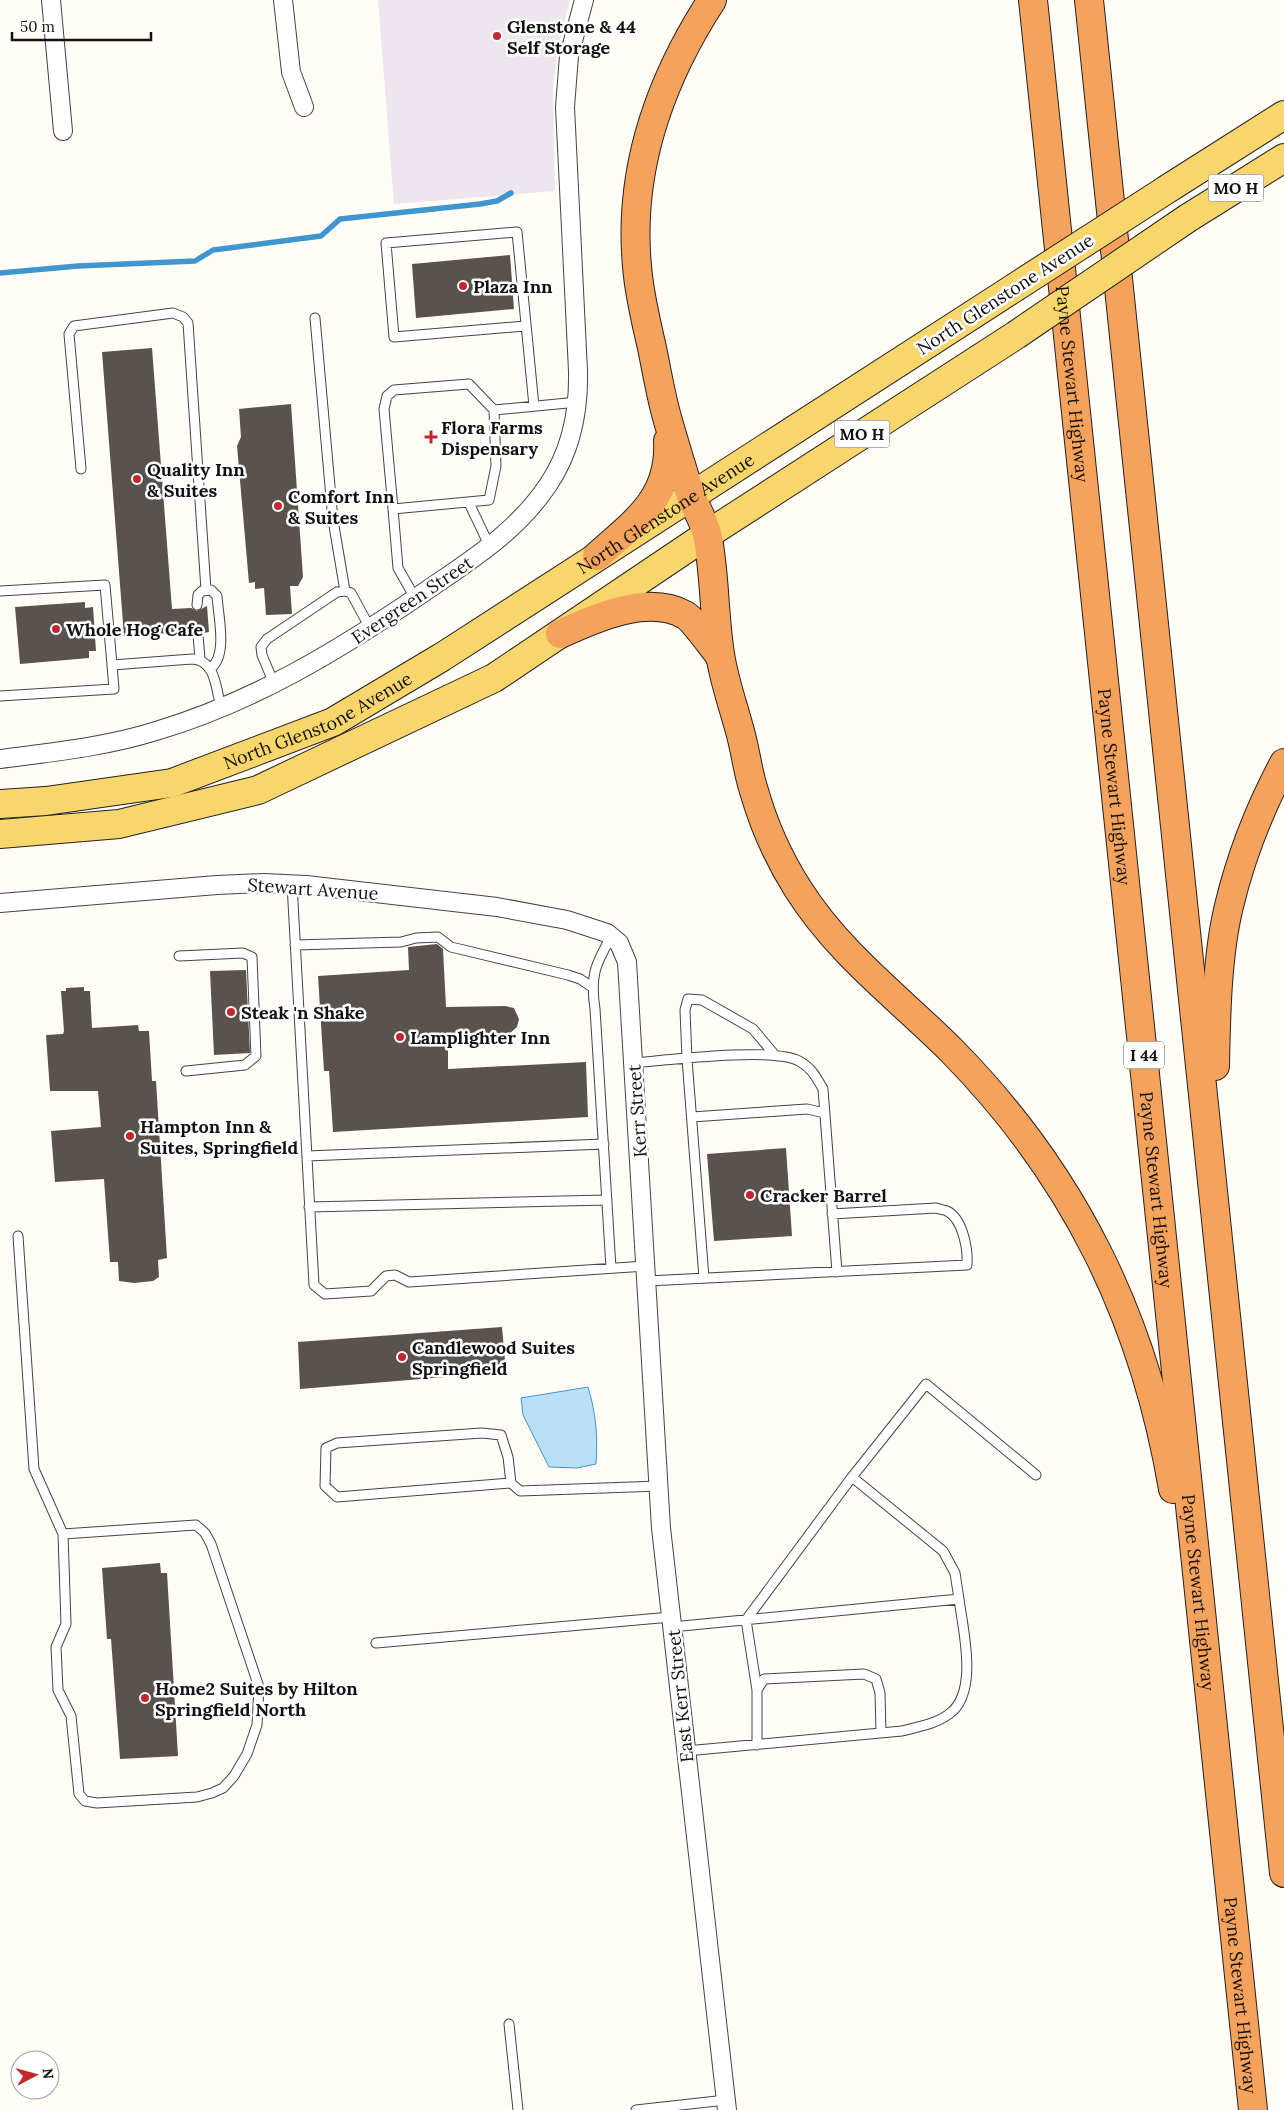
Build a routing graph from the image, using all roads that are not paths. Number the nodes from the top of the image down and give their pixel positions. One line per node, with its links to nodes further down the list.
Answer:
1 (51, 0): 9 (street)
2 (283, 0): 7 (street)
3 (584, 0): 13 (street, Evergreen Street)
4 (712, 0): 16 (highway)
5 (1033, 0): 80 (highway, Payne Stewart Highway / I 44)
6 (1089, 0): 66 (highway)
7 (304, 106)
8 (1284, 114): 18 (main road, North Glenstone Avenue, bridge)
9 (63, 130)
10 (1284, 158): 21 (main road, North Glenstone Avenue / MO H, bridge)
11 (315, 318): 26 (lane)
12 (525, 326): 12 (lane); 14 (lane)
13 (578, 402): 14 (lane); 22 (street, Evergreen Street)
14 (534, 406): 15 (lane)
15 (494, 410): 19 (lane); 20 (lane)
16 (666, 417): 18 (highway); 23 (highway)
17 (81, 469): 24 (lane)
18 (691, 496): 21 (highway); 23 (main road, North Glenstone Avenue)
19 (468, 503): 20 (lane); 22 (lane)
20 (393, 509): 27 (lane)
21 (708, 534): 30 (main road, North Glenstone Avenue / MO H); 32 (highway)
22 (490, 547): 27 (street, Evergreen Street)
23 (598, 556): 42 (main road, North Glenstone Avenue)
24 (206, 590): 28 (lane); 35 (lane)
25 (0, 591): 34 (lane)
26 (345, 591): 29 (lane); 36 (lane)
27 (415, 598): 29 (street, Evergreen Street)
28 (197, 605)
29 (370, 628): 36 (street, Evergreen Street)
30 (560, 634): 32 (highway); 43 (main road, North Glenstone Avenue)
31 (198, 635): 33 (lane)
32 (720, 656): 80 (highway)
33 (200, 659): 34 (lane); 35 (lane)
34 (112, 665): 37 (lane)
35 (210, 668): 38 (lane)
36 (274, 684): 38 (street, Evergreen Street)
37 (0, 696)
38 (221, 708): 40 (street, Evergreen Street)
39 (0, 751): 40 (lane)
40 (0, 758)
41 (1284, 763): 66 (highway)
42 (0, 804)
43 (0, 834)
44 (292, 884): 45 (street, Stewart Avenue); 46 (street, Stewart Avenue); 47 (lane)
45 (0, 903)
46 (615, 940): 49 (lane); 52 (street, Kerr Street)
47 (295, 945): 49 (lane); 57 (lane)
48 (179, 956): 53 (lane)
49 (592, 988): 56 (lane)
50 (774, 1054): 51 (lane); 51 (lane); 54 (lane)
51 (687, 1059): 52 (lane); 55 (lane)
52 (634, 1063): 64 (street, Kerr Street)
53 (186, 1071)
54 (825, 1113): 55 (lane); 60 (lane)
55 (692, 1117): 65 (lane)
56 (604, 1144): 57 (lane); 58 (lane)
57 (307, 1156): 59 (lane)
58 (607, 1200): 59 (lane); 62 (lane)
59 (310, 1207): 62 (lane)
60 (832, 1214): 63 (lane); 63 (lane)
61 (18, 1236): 71 (lane)
62 (611, 1268): 64 (lane)
63 (837, 1272): 65 (lane)
64 (646, 1274): 65 (lane); 70 (street, East Kerr Street)
65 (704, 1278)
66 (1227, 1312): 81 (highway)
67 (1036, 1476): 68 (lane)
68 (852, 1477): 72 (lane); 73 (lane)
69 (511, 1483): 69 (lane); 70 (lane)
70 (659, 1486): 74 (street, East Kerr Street)
71 (63, 1534): 71 (lane)
72 (959, 1599): 73 (lane); 77 (lane)
73 (746, 1620): 74 (lane); 76 (lane)
74 (672, 1622): 75 (lane); 79 (street, East Kerr Street)
75 (376, 1643)
76 (757, 1690): 77 (lane); 78 (lane)
77 (881, 1733): 78 (lane)
78 (757, 1744): 79 (lane)
79 (686, 1751): 83 (street, East Kerr Street)
80 (1218, 1759): 86 (highway, Payne Stewart Highway / I 44)
81 (1284, 1873)
82 (509, 2024): 84 (lane)
83 (726, 2105): 85 (lane)
84 (518, 2110)
85 (636, 2110)
86 (1253, 2110)

